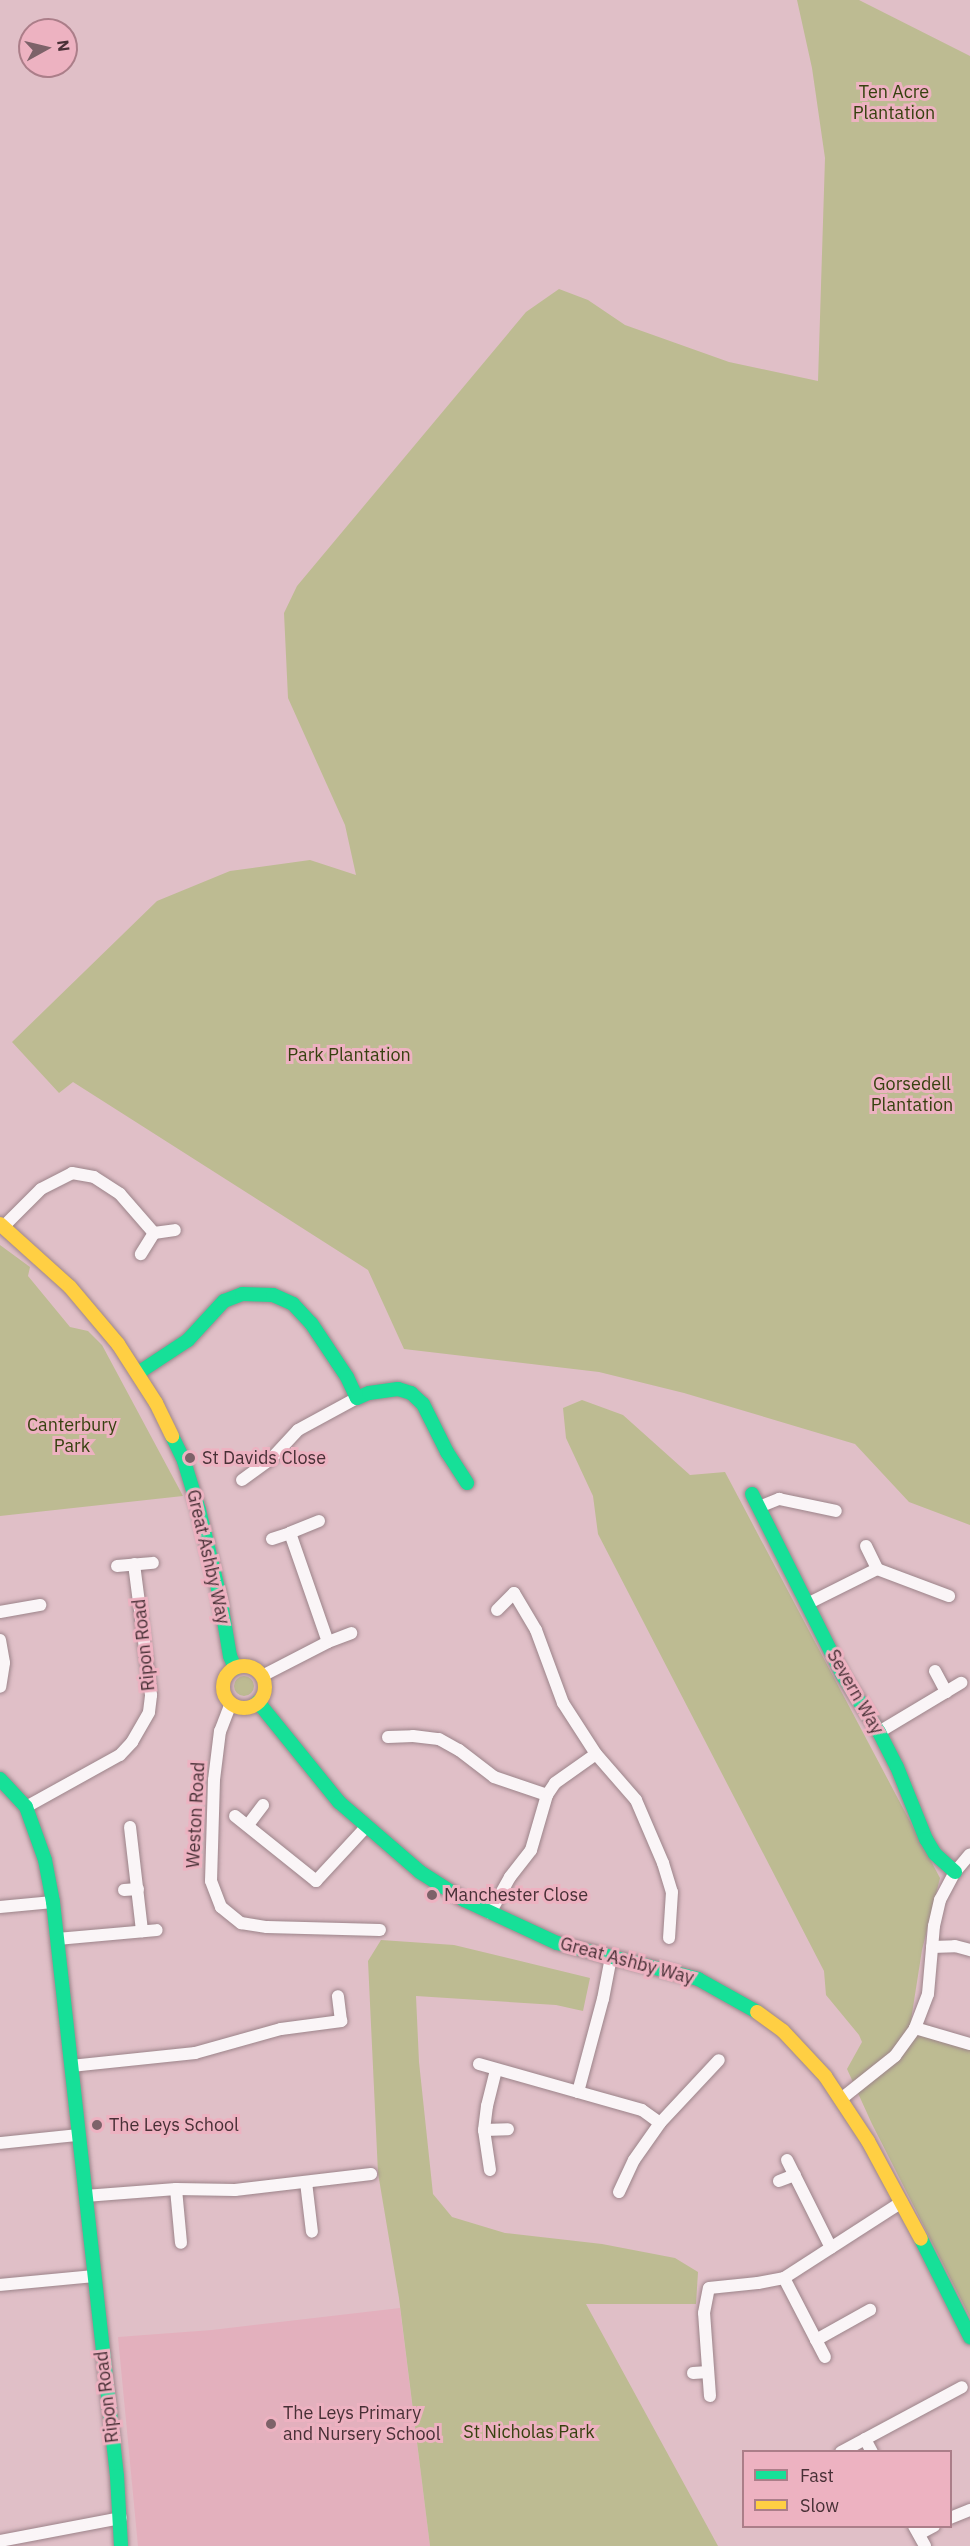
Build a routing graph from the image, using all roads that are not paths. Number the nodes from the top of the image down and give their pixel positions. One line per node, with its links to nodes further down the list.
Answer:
1 (2, 1225): 3 (street); 5 (street, Great Ashby Way)
2 (175, 1230): 3 (street)
3 (154, 1233): 4 (street)
4 (141, 1254)
5 (138, 1373): 6 (street); 28 (street, Great Ashby Way)
6 (357, 1398): 7 (street); 8 (street)
7 (242, 1480)
8 (466, 1483)
9 (753, 1494): 10 (street, Severn Way)
10 (759, 1507): 11 (street); 21 (street, Severn Way)
11 (836, 1511)
12 (319, 1521): 13 (street)
13 (290, 1533): 14 (street); 27 (street)
14 (272, 1539)
15 (866, 1546): 19 (street)
16 (153, 1563): 17 (street)
17 (134, 1564): 18 (street); 42 (street, Ripon Road)
18 (117, 1566)
19 (877, 1569): 20 (street); 21 (street)
20 (949, 1596)
21 (807, 1604): 36 (street, Severn Way)
22 (40, 1605): 24 (street)
23 (496, 1610): 38 (street)
24 (0, 1612)
25 (351, 1634): 27 (street)
26 (0, 1640): 32 (street)
27 (328, 1642): 30 (street)
28 (235, 1668): 30 (street); 35 (street)
29 (935, 1671): 33 (street)
30 (262, 1676): 34 (street)
31 (961, 1683): 33 (street)
32 (0, 1687)
33 (946, 1692): 36 (street)
34 (258, 1702): 35 (street); 46 (street, Great Ashby Way)
35 (231, 1703): 55 (street, Weston Road)
36 (879, 1732): 48 (street, Severn Way)
37 (388, 1737): 40 (street)
38 (596, 1754): 40 (street); 57 (street)
39 (0, 1779): 42 (street, Ripon Road)
40 (547, 1795): 53 (street)
41 (263, 1805): 44 (street)
42 (26, 1807): 51 (street, Ripon Road)
43 (235, 1816): 44 (street)
44 (248, 1825): 46 (street)
45 (130, 1827): 49 (street)
46 (366, 1827): 53 (street, Great Ashby Way)
47 (970, 1854): 48 (street)
48 (955, 1872): 59 (street)
49 (138, 1889): 50 (street); 56 (street)
50 (124, 1890)
51 (53, 1902): 52 (street); 58 (street, Ripon Road)
52 (0, 1908)
53 (490, 1913): 61 (street, Great Ashby Way)
54 (157, 1930): 56 (street)
55 (380, 1930)
56 (142, 1931): 58 (street)
57 (669, 1938)
58 (57, 1939): 67 (street, Ripon Road)
59 (932, 1947): 60 (street); 63 (street)
60 (970, 1950)
61 (611, 1957): 69 (street); 70 (street, Great Ashby Way)
62 (338, 1996): 67 (street)
63 (915, 2028): 64 (street); 70 (street)
64 (970, 2044)
65 (719, 2060): 71 (street)
66 (479, 2064): 68 (street)
67 (71, 2066): 74 (street, Ripon Road)
68 (496, 2070): 69 (street); 73 (street)
69 (578, 2092): 71 (street)
70 (841, 2099): 85 (street, Great Ashby Way)
71 (660, 2123): 83 (street)
72 (508, 2128): 73 (street)
73 (484, 2130): 77 (street)
74 (78, 2135): 75 (street); 84 (street, Ripon Road)
75 (0, 2143)
76 (787, 2160): 79 (street)
77 (490, 2170)
78 (370, 2174): 81 (street)
79 (795, 2175): 80 (street); 88 (street)
80 (779, 2181)
81 (306, 2182): 82 (street); 86 (street)
82 (176, 2189): 84 (street); 87 (street)
83 (619, 2192)
84 (85, 2196): 89 (street, Ripon Road)
85 (902, 2202): 88 (street); 93 (street, Great Ashby Way)
86 (312, 2232)
87 (181, 2243)
88 (831, 2248): 90 (street)
89 (94, 2276): 91 (street); 105 (street, Ripon Road)
90 (784, 2278): 94 (street); 96 (street)
91 (0, 2286)
92 (870, 2310): 94 (street)
93 (970, 2337)
94 (816, 2340): 95 (street)
95 (825, 2357)
96 (708, 2372): 97 (street); 99 (street)
97 (693, 2373)
98 (962, 2387): 100 (street)
99 (710, 2396)
100 (865, 2439): 101 (street); 102 (street)
101 (843, 2450)
102 (871, 2450)
103 (970, 2508): 104 (street)
104 (952, 2517)
105 (121, 2518): 107 (street); 108 (street, Ripon Road)
106 (916, 2530): 109 (street)
107 (0, 2541)
108 (121, 2546)
109 (925, 2546)

